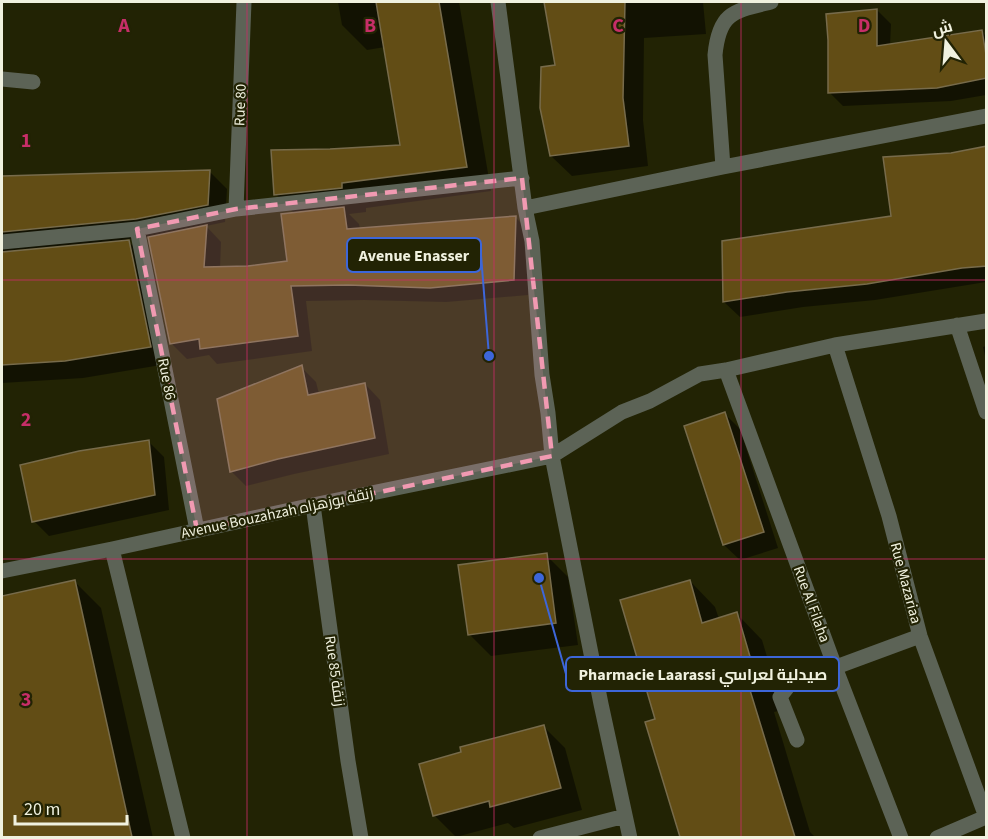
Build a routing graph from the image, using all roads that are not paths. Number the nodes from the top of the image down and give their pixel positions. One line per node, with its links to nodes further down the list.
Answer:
1 (244, 2): 10 (street, Rue 80)
2 (498, 2): 8 (street)
3 (771, 2): 7 (street)
4 (2, 79): 5 (street)
5 (33, 82)
6 (987, 116): 7 (street)
7 (723, 167): 9 (street)
8 (522, 178): 9 (street); 10 (street)
9 (525, 208): 18 (street)
10 (236, 209): 11 (street)
11 (138, 229): 12 (street); 20 (street, Rue 86)
12 (2, 242)
13 (987, 321): 14 (street)
14 (957, 325): 15 (street); 17 (street)
15 (835, 345): 16 (street); 23 (street, Rue Mazariaa)
16 (726, 370): 18 (street); 24 (street, Rue Al Filaha)
17 (987, 412)
18 (552, 456): 19 (street, Avenue Bouzahzah زنقة بوزهزاه); 26 (street)
19 (313, 505): 20 (street, Avenue Bouzahzah زنقة بوزهزاه); 30 (street, Rue 85 زنقة)
20 (197, 530): 21 (street, Avenue Bouzahzah زنقة بوزهزاه)
21 (112, 549): 22 (street, Avenue Bouzahzah زنقة بوزهزاه); 29 (street)
22 (2, 571)
23 (920, 636): 24 (street); 27 (street, Rue Mazariaa)
24 (835, 667): 25 (street); 33 (street, Rue Al Filaha)
25 (797, 740)
26 (625, 816): 31 (street); 32 (street)
27 (986, 817): 28 (street)
28 (969, 831): 34 (street)
29 (183, 837)
30 (361, 837)
31 (540, 837)
32 (630, 837)
33 (901, 837)
34 (937, 837)

